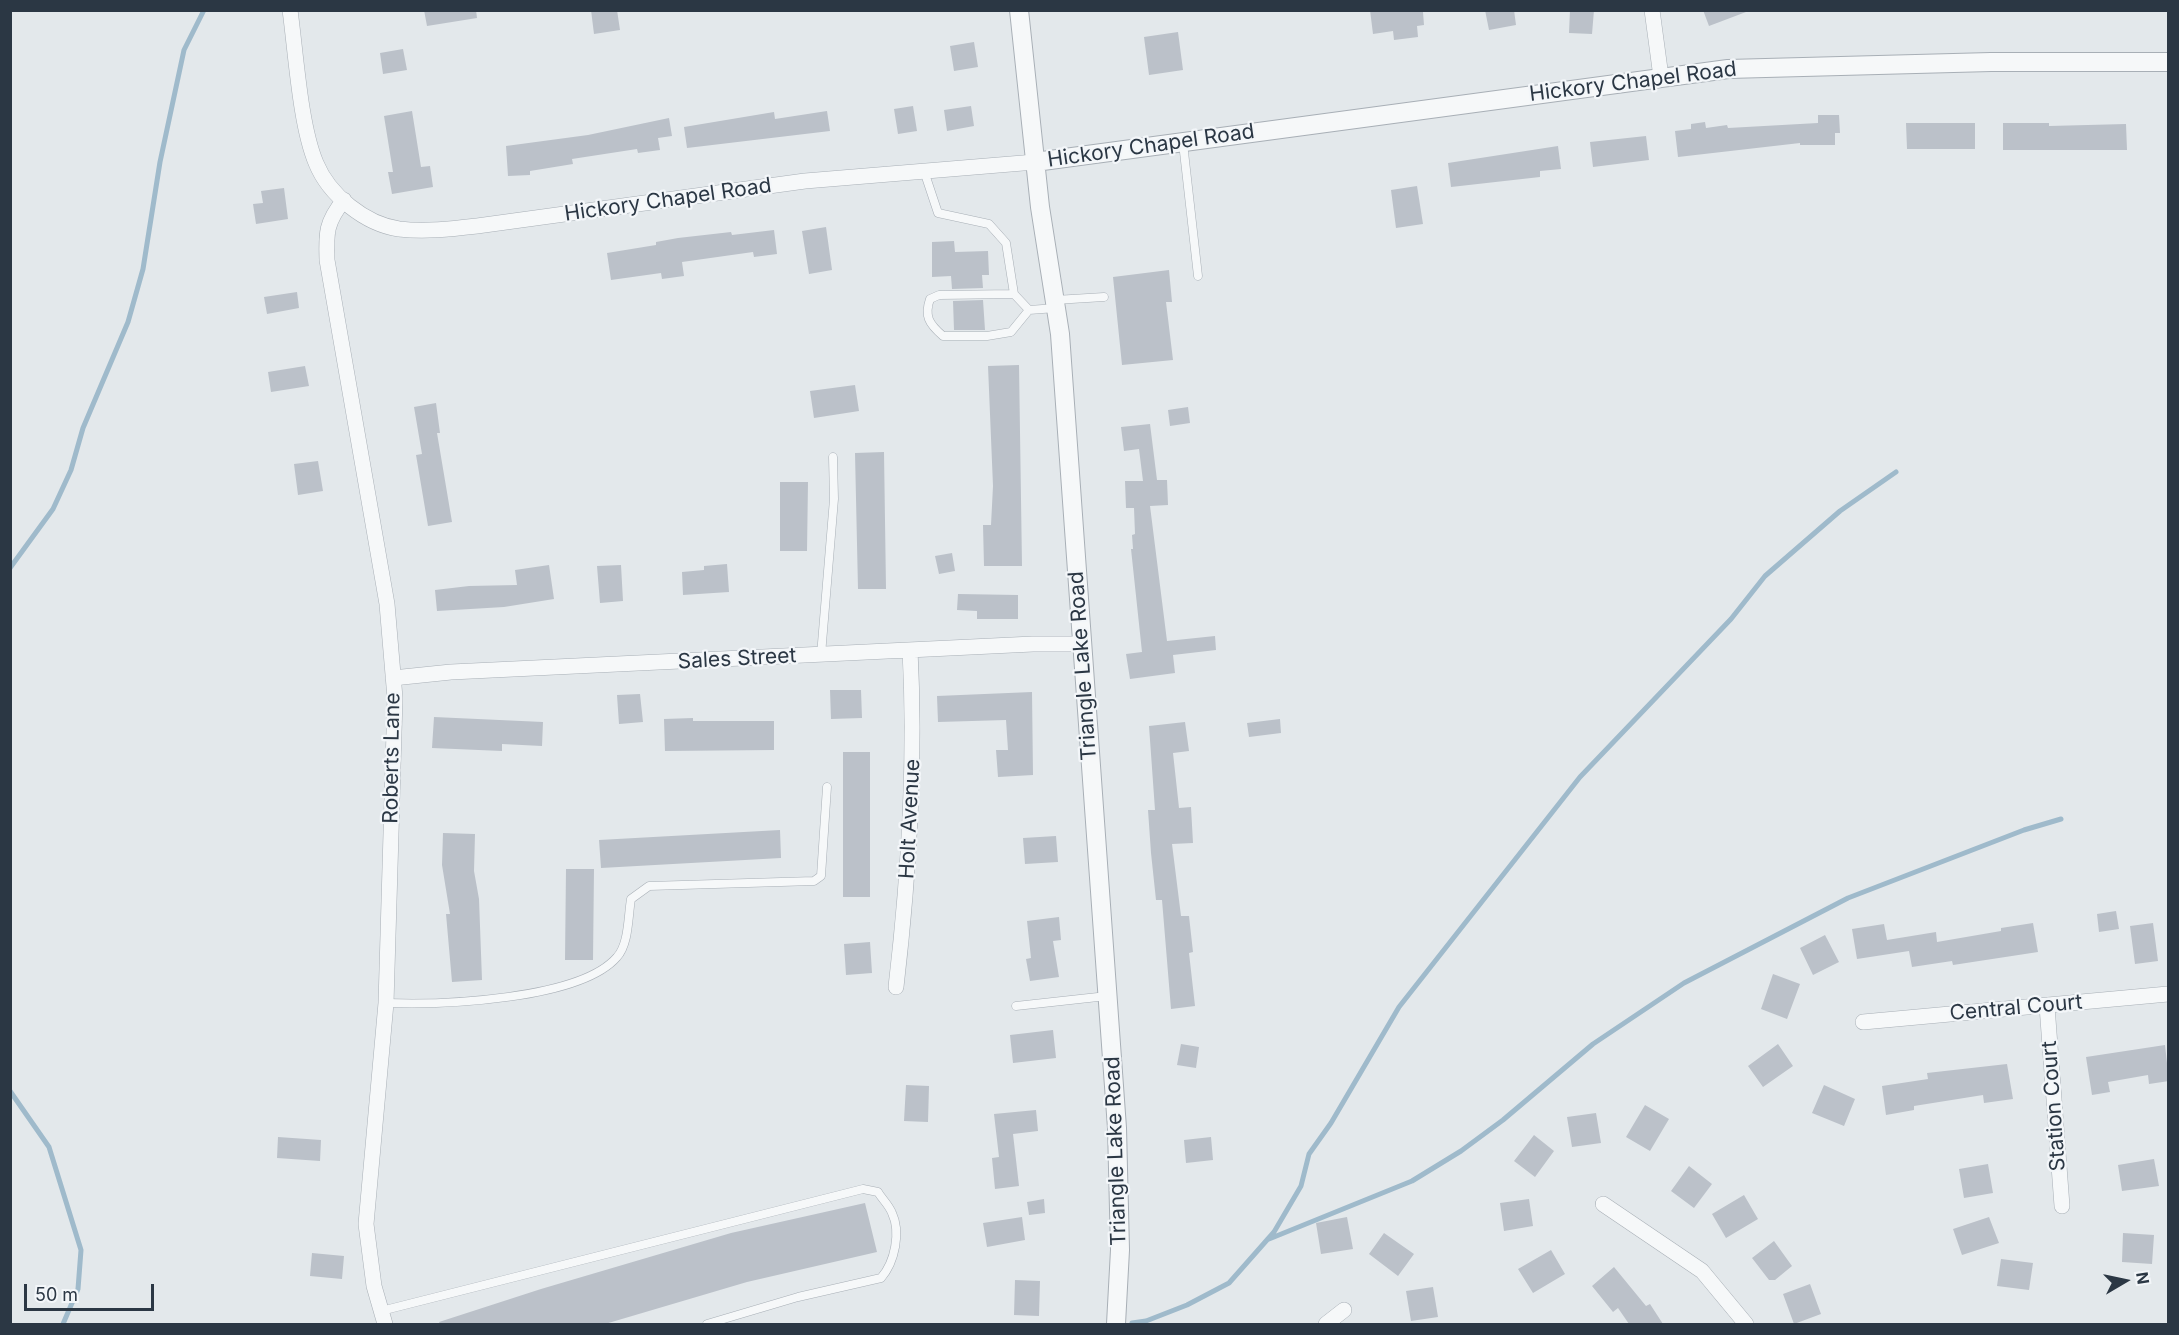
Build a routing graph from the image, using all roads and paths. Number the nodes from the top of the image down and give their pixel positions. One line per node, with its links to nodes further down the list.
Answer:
1 (290, 10): 9 (street, Hickory Chapel Road)
2 (1019, 10): 7 (street, Triangle Lake Road)
3 (1652, 10): 5 (street)
4 (2169, 62): 5 (street, Hickory Chapel Road)
5 (1662, 77): 6 (street, Hickory Chapel Road)
6 (1183, 142): 7 (street, Hickory Chapel Road); 10 (lane)
7 (1035, 162): 8 (street, Hickory Chapel Road); 13 (street, Triangle Lake Road)
8 (924, 171): 9 (street, Hickory Chapel Road); 11 (lane)
9 (344, 200): 19 (street, Roberts Lane)
10 (1198, 276)
11 (1014, 294): 14 (lane); 14 (lane)
12 (1104, 297): 13 (lane)
13 (1056, 304): 14 (lane); 16 (street, Triangle Lake Road)
14 (1029, 310)
15 (833, 457): 18 (lane)
16 (1082, 644): 17 (street, Sales Street); 23 (street, Triangle Lake Road)
17 (910, 650): 18 (street, Sales Street); 21 (street, Holt Avenue)
18 (821, 655): 19 (street, Sales Street)
19 (393, 678): 24 (street, Roberts Lane)
20 (827, 787): 24 (lane)
21 (896, 987)
22 (2169, 994): 26 (street, Central Court)
23 (1107, 996): 25 (lane); 33 (street, Triangle Lake Road)
24 (386, 1003): 31 (street, Roberts Lane)
25 (1016, 1006)
26 (2047, 1006): 27 (street, Central Court); 29 (street, Station Court)
27 (1863, 1022)
28 (1604, 1204): 35 (street)
29 (2062, 1206)
30 (1344, 1310): 34 (street)
31 (383, 1318): 32 (lane)
32 (706, 1324)
33 (1116, 1324)
34 (1326, 1324)
35 (1746, 1324)

